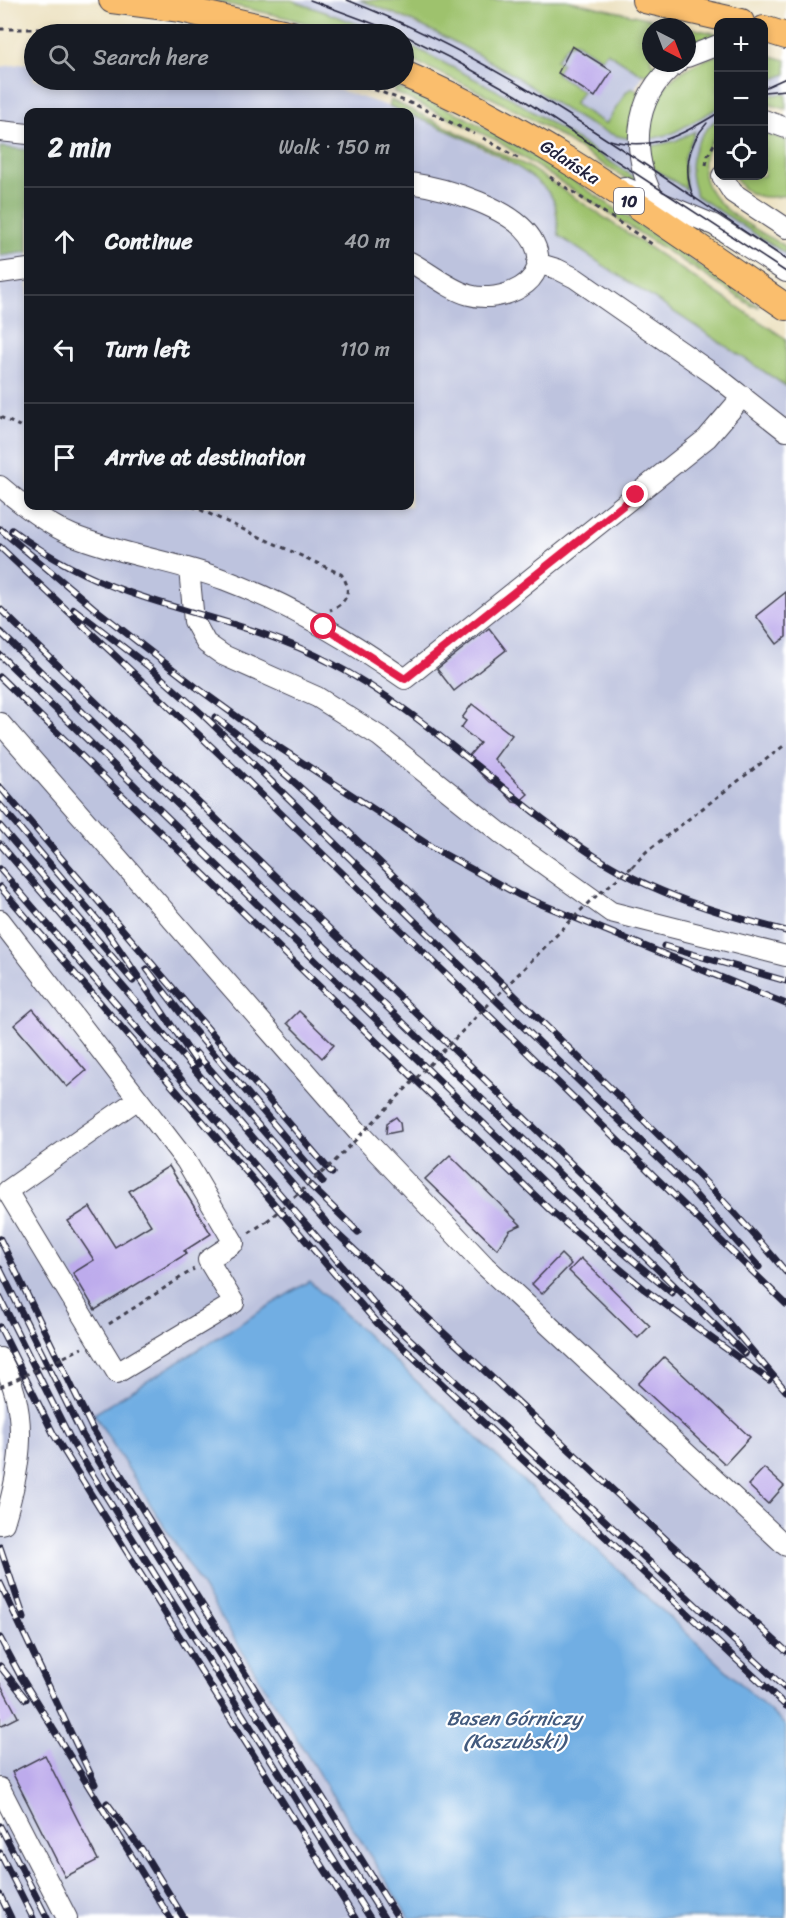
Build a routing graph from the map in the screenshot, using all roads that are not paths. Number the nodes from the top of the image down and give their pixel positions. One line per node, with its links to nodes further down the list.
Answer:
1 (112, 0): 4 (main road)
2 (649, 1): 3 (main road)
3 (723, 18)
4 (247, 24)
5 (768, 30): 6 (main road)
6 (786, 36)
7 (768, 43): 8 (lane)
8 (786, 45)
9 (714, 47): 10 (lane)
10 (696, 54)
11 (668, 72): 18 (lane)
12 (414, 79): 17 (main road, Gdańska / 10)
13 (768, 121): 14 (lane)
14 (786, 128)
15 (0, 131): 16 (lane)
16 (24, 134)
17 (553, 164): 21 (lane); 24 (main road, Gdańska / 10)
18 (646, 180): 21 (lane); 23 (lane)
19 (725, 180): 22 (lane)
20 (414, 184): 25 (lane)
21 (654, 200): 23 (lane); 24 (lane)
22 (782, 223)
23 (721, 229): 28 (lane)
24 (700, 249): 30 (main road, Gdańska / 10)
25 (537, 263): 26 (lane); 31 (lane)
26 (414, 264)
27 (24, 270): 29 (lane)
28 (786, 272)
29 (0, 273)
30 (786, 307)
31 (743, 396): 32 (lane); 36 (lane)
32 (786, 431)
33 (0, 486): 34 (lane)
34 (24, 504)
35 (32, 510): 36 (lane)
36 (189, 569): 39 (lane)
37 (0, 723): 43 (lane)
38 (0, 920): 40 (lane)
39 (786, 956)
40 (138, 1099): 40 (lane)
41 (0, 1358): 42 (lane)
42 (0, 1524)
43 (786, 1546)
44 (0, 1788): 45 (lane)
45 (67, 1918)

